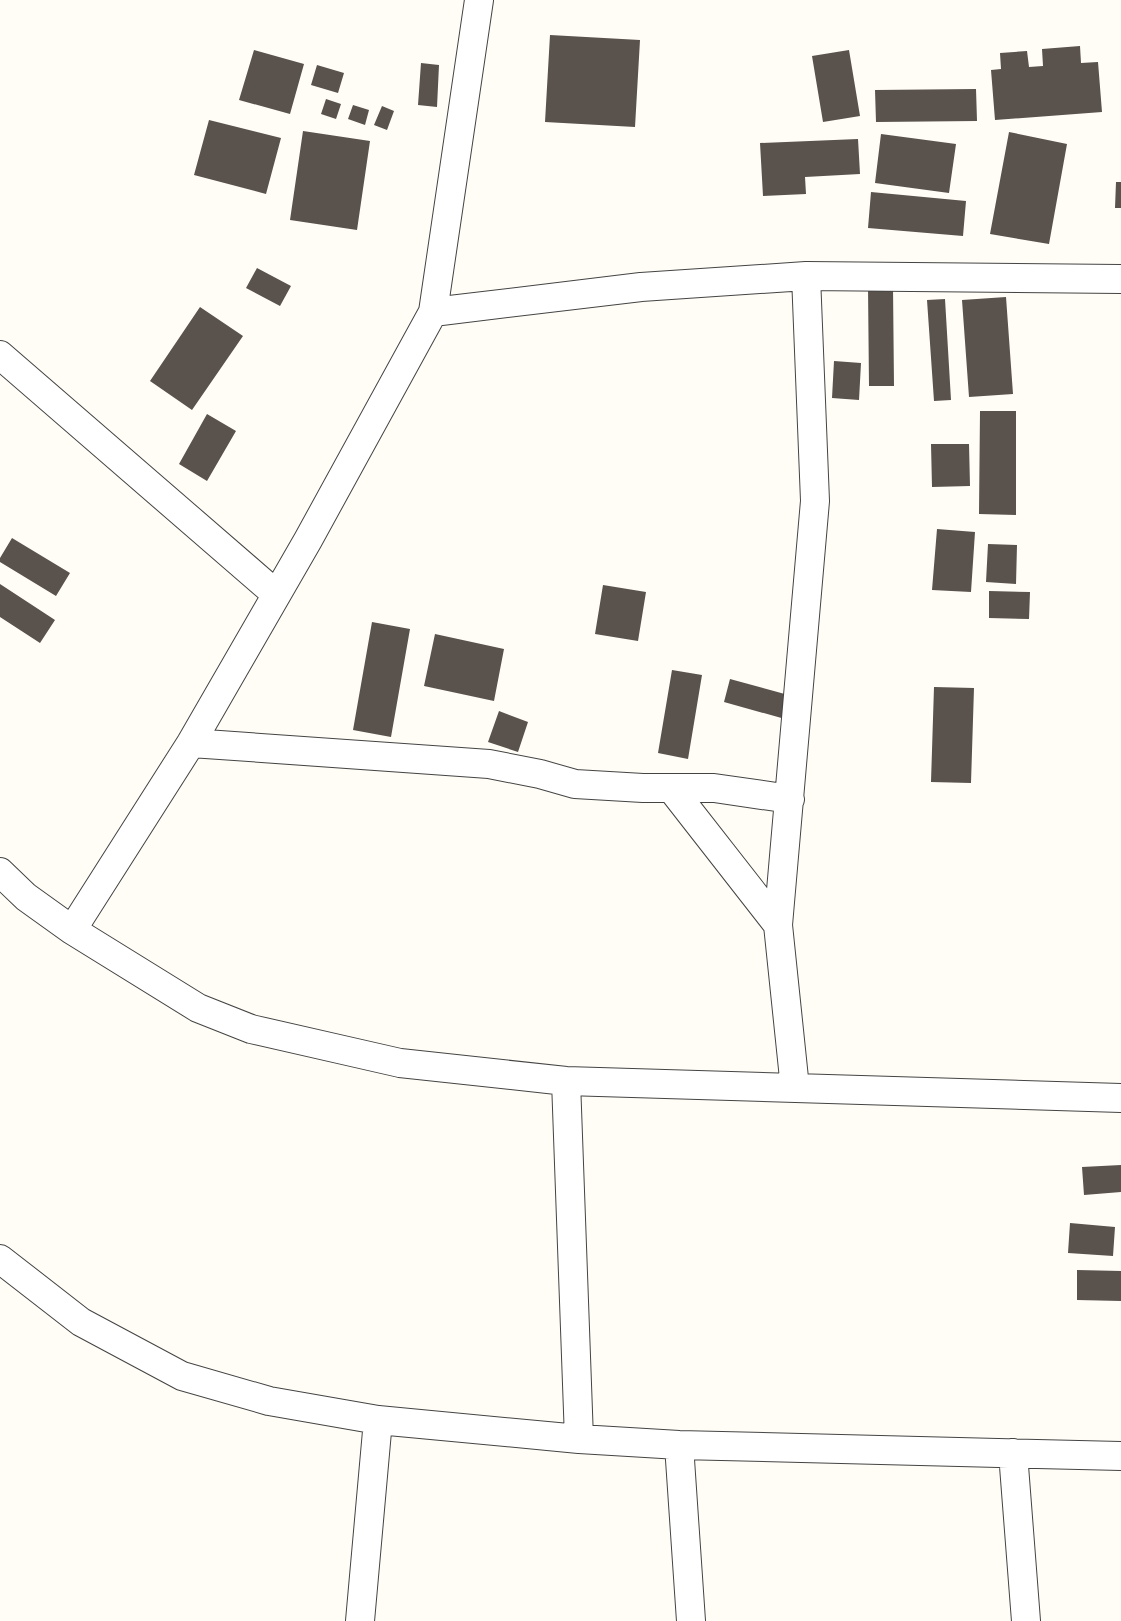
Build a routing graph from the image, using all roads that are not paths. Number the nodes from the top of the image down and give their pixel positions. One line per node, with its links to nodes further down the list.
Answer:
1 (479, 0): 4 (street)
2 (806, 276): 3 (street); 4 (street); 9 (street)
3 (1121, 279)
4 (433, 312): 6 (street)
5 (0, 355): 6 (street)
6 (276, 594): 7 (street)
7 (191, 743): 8 (street); 12 (street)
8 (671, 788): 9 (street); 11 (street)
9 (790, 799): 11 (street)
10 (0, 872): 12 (street)
11 (778, 924): 14 (street)
12 (72, 930): 13 (street)
13 (566, 1081): 14 (street); 18 (street)
14 (795, 1088): 15 (street)
15 (1121, 1098)
16 (0, 1259): 17 (street)
17 (378, 1420): 18 (street); 22 (street)
18 (579, 1439): 19 (street)
19 (680, 1445): 20 (street); 23 (street)
20 (1013, 1453): 21 (street); 24 (street)
21 (1121, 1456)
22 (360, 1621)
23 (692, 1621)
24 (1026, 1621)

